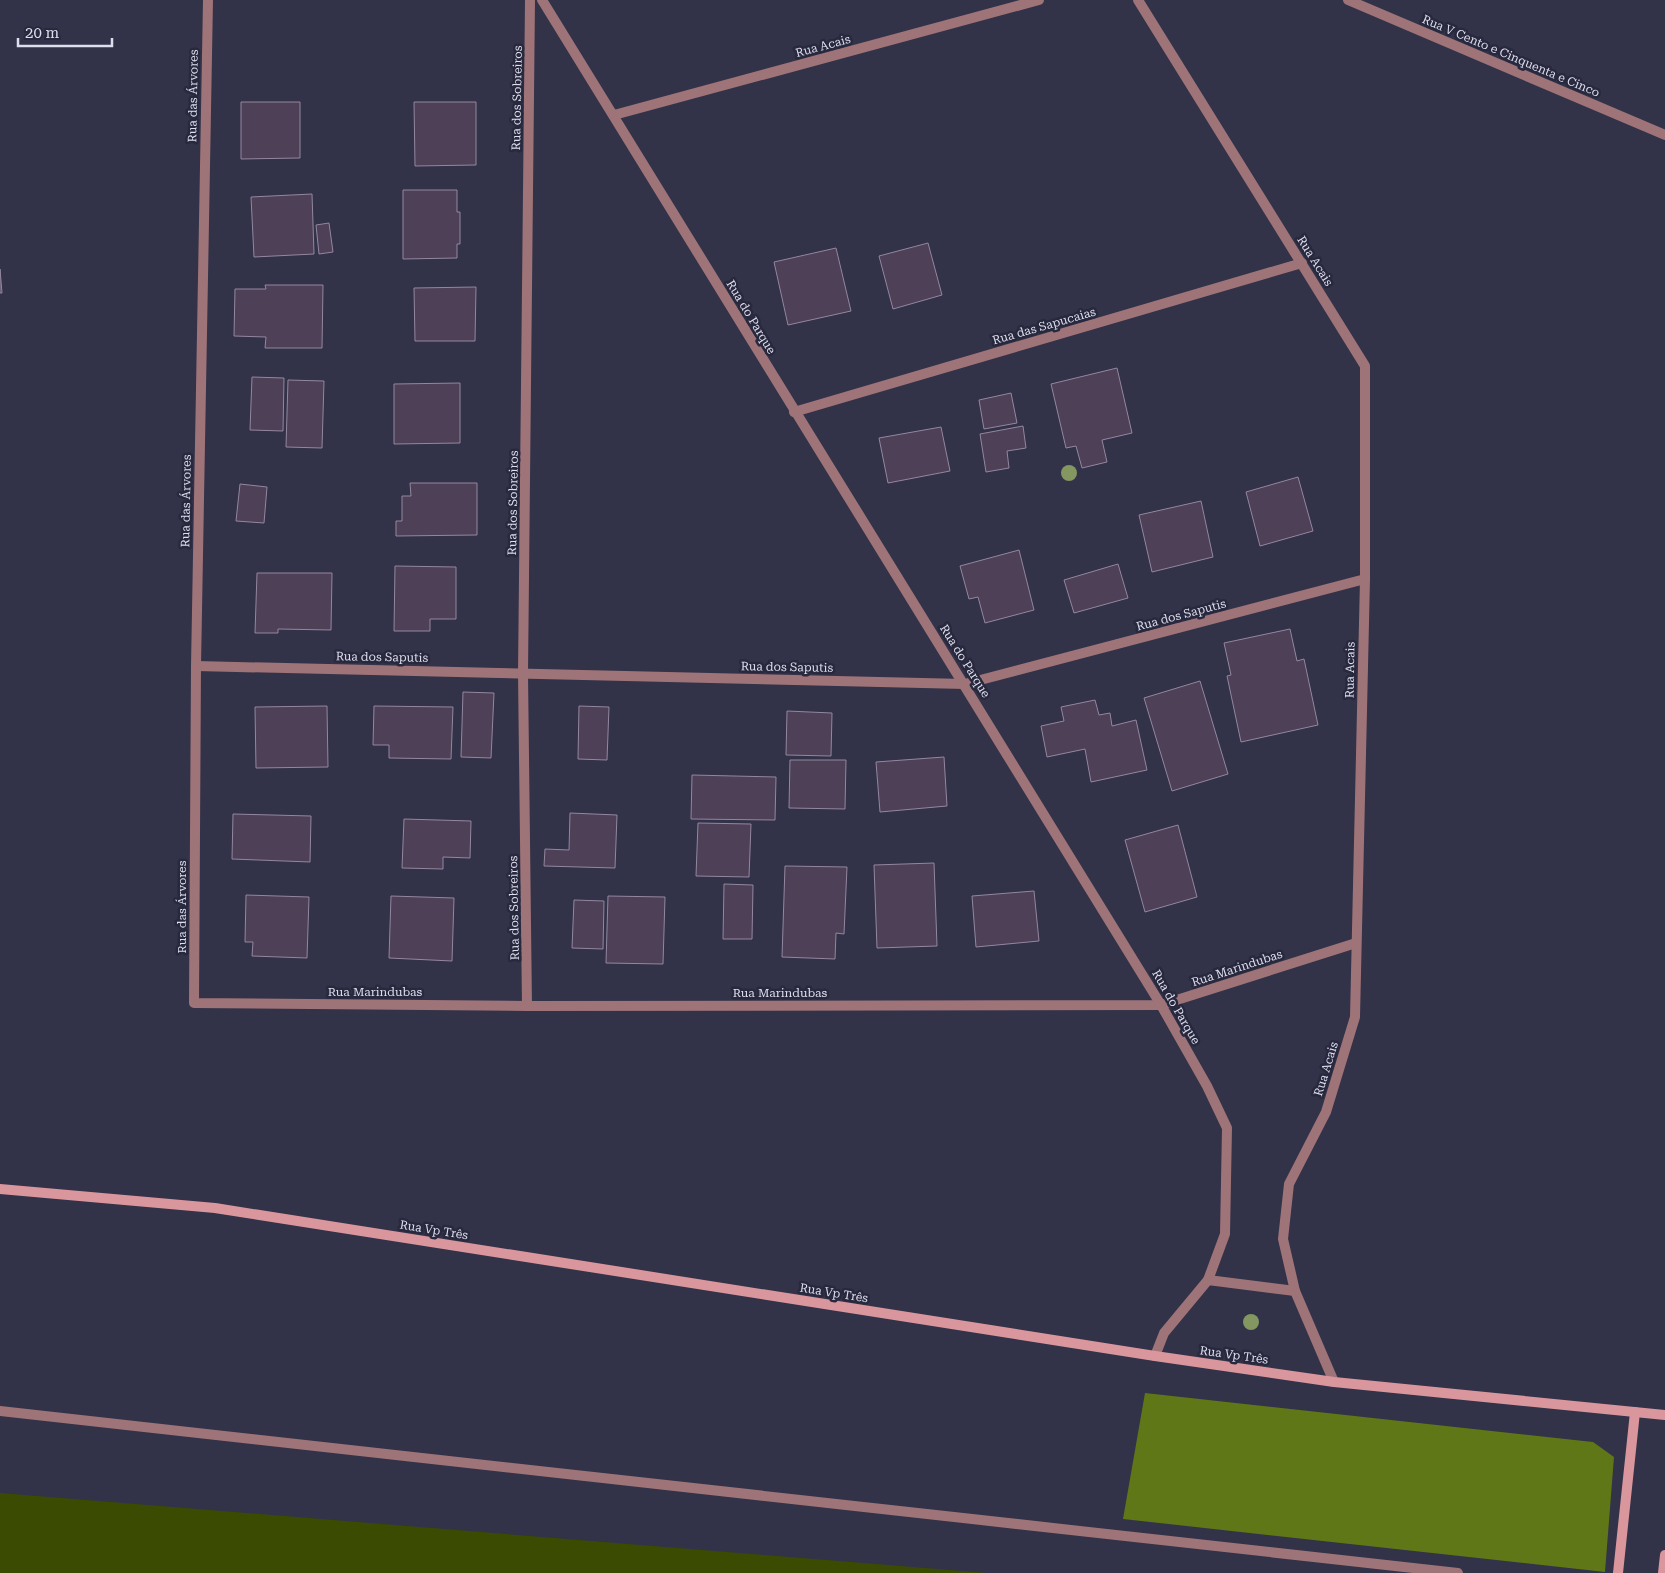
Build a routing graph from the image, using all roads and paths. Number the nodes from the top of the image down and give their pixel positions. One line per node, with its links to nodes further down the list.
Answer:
1 (208, 0): 12 (street, Rua das Árvores)
2 (530, 0): 13 (street, Rua dos Sobreiros)
3 (542, 0): 7 (street, Rua do Parque)
4 (1039, 0): 7 (street, Rua Acais)
5 (1138, 0): 9 (street, Rua Acais)
6 (1348, 0): 8 (street, Rua V Cento e Cinquenta e Cinco)
7 (614, 115): 10 (street, Rua do Parque)
8 (1665, 135)
9 (1302, 263): 10 (street, Rua das Sapucaias); 11 (street, Rua Acais)
10 (794, 412): 14 (street, Rua do Parque)
11 (1365, 580): 14 (street, Rua dos Saputis); 15 (street, Rua Acais)
12 (196, 666): 13 (street, Rua dos Saputis); 16 (street, Rua das Árvores)
13 (524, 673): 14 (street, Rua dos Saputis); 18 (street, Rua dos Sobreiros)
14 (965, 684): 17 (street, Rua do Parque)
15 (1356, 943): 17 (street, Rua Marindubas); 21 (street, Rua Acais)
16 (194, 1003): 18 (street, Rua Marindubas)
17 (1161, 1005): 18 (street, Rua Marindubas); 20 (street, Rua do Parque)
18 (528, 1006)
19 (0, 1189): 22 (street, Rua Vp Três)
20 (1208, 1280): 21 (street); 22 (street, Rua do Parque)
21 (1295, 1291): 23 (street, Rua Acais)
22 (1155, 1356): 23 (street, Rua Vp Três)
23 (1334, 1382): 25 (street, Rua Vp Três)
24 (0, 1410): 28 (street)
25 (1635, 1412): 26 (street, Rua Vp Três); 29 (street)
26 (1665, 1414)
27 (1665, 1555): 30 (street)
28 (1458, 1573)
29 (1618, 1573)
30 (1663, 1573)

